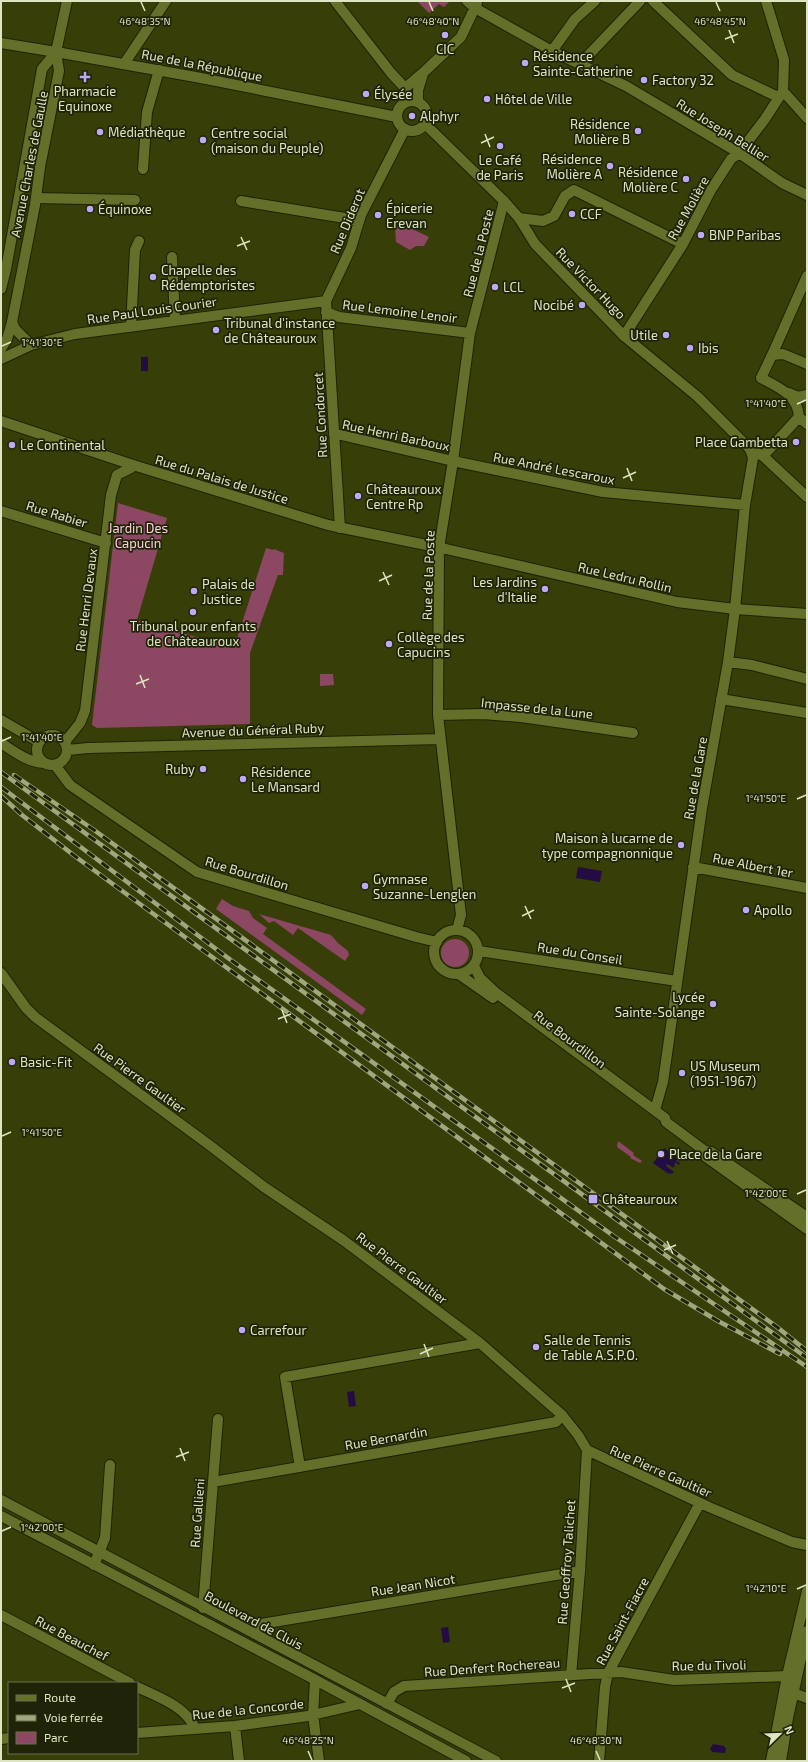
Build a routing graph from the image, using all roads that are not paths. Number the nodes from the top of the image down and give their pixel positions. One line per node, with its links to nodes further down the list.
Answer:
1 (67, 1): 11 (street, Avenue Charles de Gaulle)
2 (166, 1): 12 (street)
3 (335, 1): 16 (street)
4 (595, 1): 10 (street)
5 (640, 1): 13 (street)
6 (653, 1): 17 (street)
7 (766, 1): 17 (street)
8 (473, 3): 10 (street, Rue Joseph Bellier); 15 (street)
9 (1, 43): 11 (street, Rue de la République)
10 (552, 51): 13 (street, Rue Joseph Bellier)
11 (56, 52): 12 (street, Rue de la République); 27 (street, Avenue Charles de Gaulle); 37 (street, Avenue Charles de Gaulle)
12 (124, 64): 14 (street, Rue de la République)
13 (580, 64): 24 (street, Rue Joseph Bellier)
14 (159, 70): 20 (street, Rue de la République); 25 (street)
15 (424, 72): 16 (street); 19 (street)
16 (404, 87): 18 (street)
17 (781, 94): 21 (street); 24 (street, Rue Molière)
18 (407, 102): 19 (street); 20 (street)
19 (418, 102): 22 (street)
20 (397, 117): 23 (street)
21 (807, 118)
22 (425, 124): 23 (street); 30 (street, Rue Victor Hugo)
23 (404, 129): 32 (street, Rue Diderot)
24 (739, 153): 26 (street, Rue Joseph Bellier); 34 (street, Rue Molière)
25 (143, 169)
26 (807, 196)
27 (36, 198): 28 (street); 41 (street, Avenue Charles de Gaulle)
28 (135, 200)
29 (241, 201): 32 (street)
30 (504, 201): 31 (street, Rue Victor Hugo); 43 (street, Rue de la Poste)
31 (519, 218): 34 (street); 44 (street, Rue Victor Hugo)
32 (359, 222): 38 (street, Rue Diderot)
33 (139, 241): 42 (street)
34 (683, 244): 44 (street, Rue Molière)
35 (172, 257): 40 (street)
36 (807, 276): 47 (street)
37 (1, 289)
38 (326, 301): 39 (street, Rue Condorcet); 40 (street, Rue Paul Louis Courier)
39 (326, 312): 43 (street, Rue Lemoine Lenoir); 56 (street, Rue Condorcet)
40 (175, 320): 42 (street, Rue Paul Louis Courier)
41 (12, 322): 45 (street); 46 (street, Avenue Charles de Gaulle)
42 (131, 326): 45 (street, Rue Paul Louis Courier)
43 (470, 333): 59 (street, Rue de la Poste)
44 (624, 336): 57 (street, Rue Victor Hugo)
45 (31, 345): 48 (street, Rue Paul Louis Courier)
46 (1, 349)
47 (772, 355): 49 (street); 50 (street)
48 (1, 359)
49 (807, 364)
50 (786, 392): 51 (street); 52 (street)
51 (807, 395): 52 (street)
52 (797, 404): 53 (street)
53 (799, 417): 55 (street); 58 (street)
54 (1, 420): 60 (street, Rue du Palais de Justice)
55 (807, 424)
56 (334, 435): 59 (street, Rue Henri Barboux); 64 (street, Rue Condorcet)
57 (750, 449): 58 (street); 62 (street, Rue de la Gare)
58 (763, 456): 61 (street)
59 (453, 461): 62 (street, Rue André Lescaroux); 66 (street, Rue de la Poste)
60 (133, 465): 64 (street, Rue du Palais de Justice); 65 (street, Rue Henri Devaux)
61 (807, 497)
62 (745, 505): 67 (street, Rue de la Gare)
63 (1, 511): 65 (street, Rue Rabier)
64 (340, 528): 66 (street, Rue du Palais de Justice)
65 (106, 543): 79 (street, Rue Henri Devaux)
66 (439, 548): 67 (street, Rue Ledru Rollin); 73 (street, Rue de la Poste)
67 (735, 609): 68 (street, Rue Ledru Rollin); 69 (street, Rue de la Gare)
68 (807, 614)
69 (728, 662): 70 (street); 71 (street, Rue de la Gare)
70 (807, 679)
71 (721, 699): 72 (street); 82 (street, Rue de la Gare)
72 (807, 713)
73 (438, 715): 75 (street, Impasse de la Lune); 76 (street, Rue de la Poste)
74 (1, 720): 77 (street)
75 (633, 733)
76 (440, 738): 79 (street, Avenue du Général Ruby); 84 (street, Rue de la Poste)
77 (39, 742): 79 (street); 80 (street)
78 (1, 743): 80 (street)
79 (67, 746): 81 (street)
80 (44, 763): 81 (street)
81 (55, 765): 85 (street, Rue Bourdillon)
82 (694, 867): 83 (street, Rue Albert 1er); 90 (street, Rue de la Gare)
83 (807, 888)
84 (456, 930): 85 (street); 86 (street)
85 (437, 942): 89 (street)
86 (478, 951): 87 (street); 90 (street, Rue du Conseil)
87 (474, 966): 89 (street); 91 (street, Rue Bourdillon)
88 (1, 973): 96 (street, Rue Pierre Gaultier)
89 (460, 975): 92 (street, Rue Bourdillon)
90 (677, 980): 91 (street, Rue de la Gare)
91 (655, 1110): 92 (street, Rue Bourdillon)
92 (666, 1122): 93 (street, Rue Bourdillon)
93 (705, 1151): 94 (street, Rue Bourdillon); 95 (street)
94 (807, 1217)
95 (807, 1229)
96 (480, 1343): 97 (street, Rue Pierre Gaultier); 101 (street)
97 (562, 1415): 99 (street, Rue Pierre Gaultier); 101 (street, Rue Bernardin)
98 (218, 1419): 102 (street, Rue Gallieni)
99 (586, 1450): 104 (street, Rue Pierre Gaultier); 109 (street, Rue Geoffroy Talichet)
100 (110, 1465): 107 (street)
101 (300, 1466): 102 (street, Rue Bernardin)
102 (213, 1482): 111 (street, Rue Gallieni)
103 (1, 1500): 107 (street, Boulevard de Cluis)
104 (700, 1503): 106 (street, Rue Pierre Gaultier); 116 (street, Rue Saint-Fiacre)
105 (1, 1516): 108 (street, Boulevard de Cluis)
106 (807, 1545)
107 (100, 1553): 108 (street); 111 (street, Boulevard de Cluis)
108 (94, 1565): 119 (street, Boulevard de Cluis)
109 (580, 1571): 115 (street, Rue Jean Nicot); 117 (street, Rue Geoffroy Talichet)
110 (807, 1591): 112 (street)
111 (203, 1608): 115 (street, Boulevard de Cluis)
112 (802, 1613): 118 (street); 122 (street)
113 (1, 1616): 120 (street, Rue Beauchef)
114 (807, 1631): 122 (street)
115 (255, 1634): 125 (street, Boulevard de Cluis)
116 (608, 1673): 117 (street, Rue Denfert Rochereau); 118 (street, Rue du Tivoli); 134 (street, Rue Saint-Fiacre)
117 (571, 1675): 125 (street, Rue Denfert Rochereau)
118 (787, 1676): 135 (street)
119 (315, 1680): 124 (street, Boulevard de Cluis); 126 (street)
120 (128, 1682)
121 (138, 1687): 128 (street)
122 (793, 1693): 123 (street); 136 (street)
123 (807, 1698)
124 (360, 1704): 126 (street, Rue de la Concorde); 132 (street, Boulevard de Cluis)
125 (387, 1704): 133 (street, Boulevard de Cluis)
126 (313, 1716): 127 (street, Rue de la Concorde); 131 (street)
127 (235, 1726): 128 (street, Rue de la Concorde); 130 (street)
128 (195, 1728): 129 (street, Rue de la Concorde)
129 (138, 1733)
130 (239, 1761)
131 (319, 1761)
132 (466, 1761)
133 (496, 1761)
134 (599, 1761)
135 (771, 1761)
136 (781, 1761)

